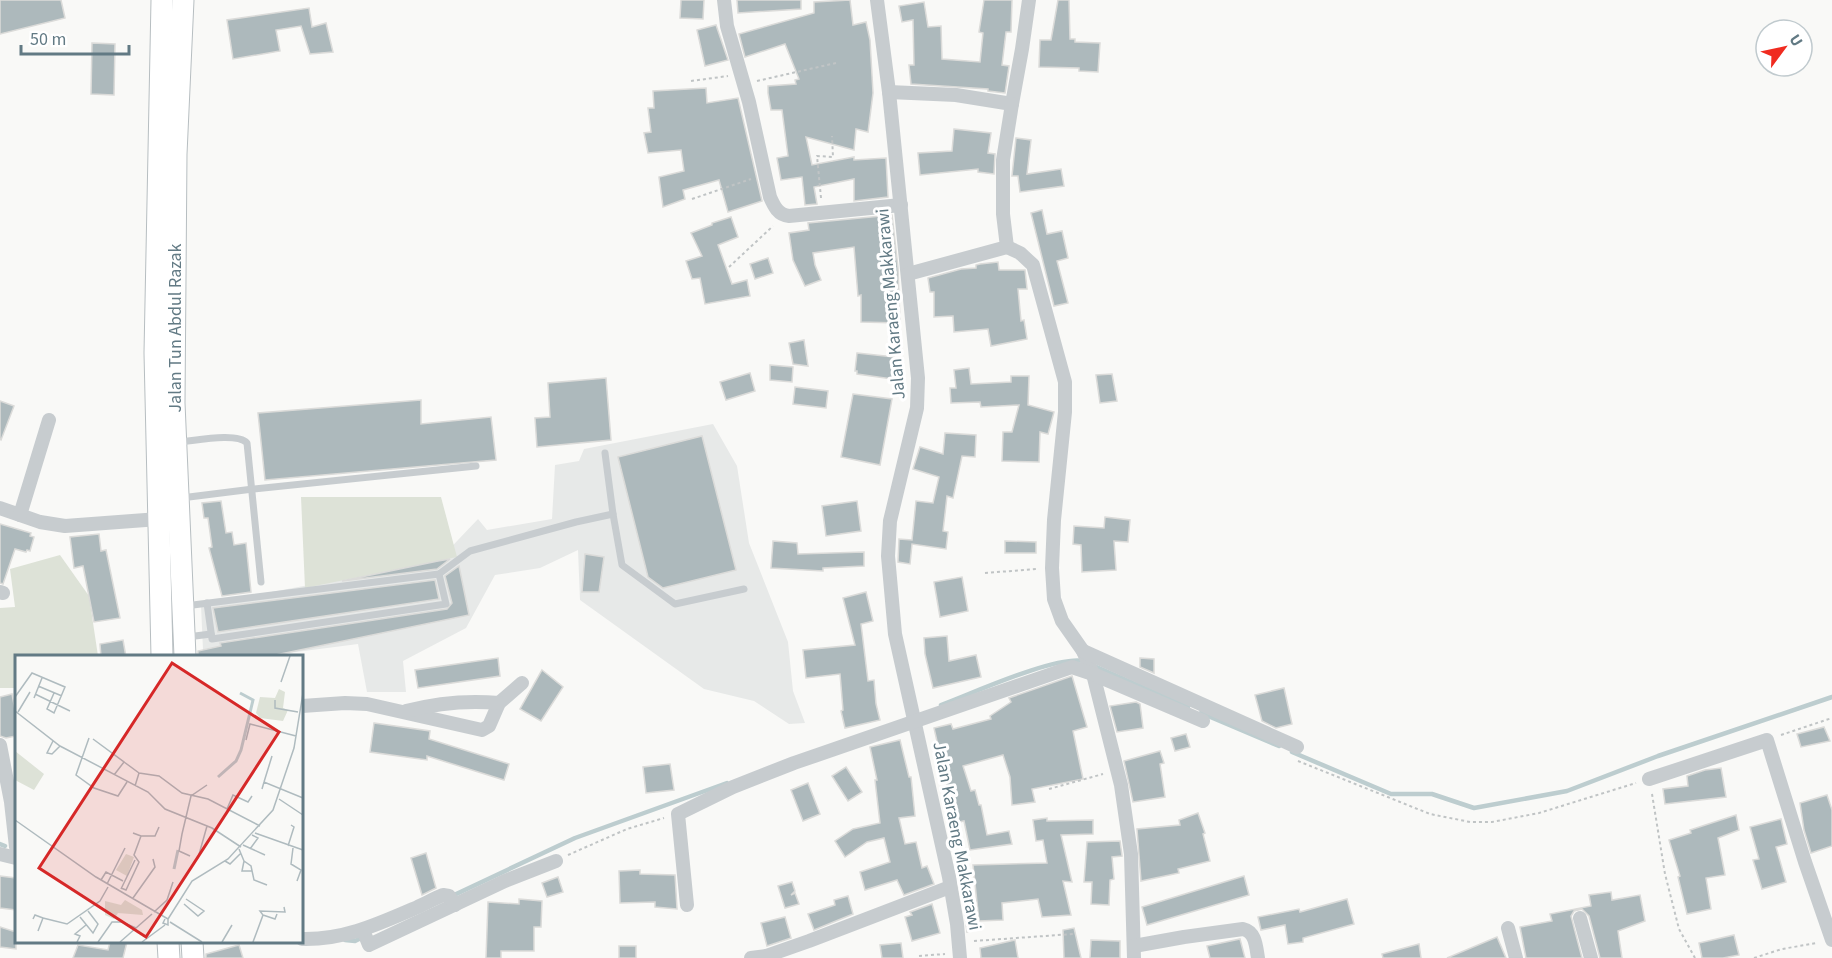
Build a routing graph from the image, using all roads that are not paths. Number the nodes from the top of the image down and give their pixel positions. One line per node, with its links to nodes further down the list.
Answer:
1 (162, 0): 11 (main road, Jalan Tun Abdul Razak)
2 (183, 0): 11 (main road, Jalan Tun Abdul Razak)
3 (724, 0): 8 (street)
4 (877, 0): 6 (street, Jalan Karaeng Makkarawi)
5 (1029, 0): 7 (street)
6 (889, 92): 7 (street); 8 (street, Jalan Karaeng Makkarawi)
7 (1012, 104): 9 (street)
8 (901, 205): 10 (street, Jalan Karaeng Makkarawi)
9 (1006, 247): 10 (street); 30 (street)
10 (908, 274): 35 (street, Jalan Karaeng Makkarawi)
11 (165, 329): 13 (main road, Jalan Tun Abdul Razak); 21 (main road, Jalan Tun Abdul Razak)
12 (49, 420): 20 (street)
13 (176, 442): 16 (lane); 17 (main road, Jalan Tun Abdul Razak)
14 (605, 453): 19 (lane)
15 (476, 466): 16 (lane)
16 (253, 489): 17 (lane); 23 (lane)
17 (178, 499): 26 (main road, Jalan Tun Abdul Razak)
18 (0, 508): 20 (street)
19 (613, 514): 22 (lane); 24 (lane)
20 (20, 515): 21 (street)
21 (159, 519): 29 (main road, Jalan Tun Abdul Razak)
22 (439, 574): 25 (lane); 27 (lane)
23 (261, 582)
24 (744, 589)
25 (207, 603): 26 (lane); 27 (lane)
26 (183, 606): 28 (main road, Jalan Tun Abdul Razak)
27 (211, 634): 28 (lane)
28 (185, 647)
29 (162, 655)
30 (1088, 662): 35 (street); 36 (street); 38 (street); 53 (street)
31 (522, 683): 32 (street)
32 (499, 703): 34 (street); 34 (street)
33 (303, 706): 34 (street)
34 (402, 712)
35 (914, 717): 44 (street, Jalan Karaeng Makkarawi); 45 (street)
36 (1203, 721)
37 (0, 745): 40 (street)
38 (1297, 754)
39 (1649, 778): 49 (street)
40 (15, 841)
41 (0, 854): 42 (street)
42 (15, 858)
43 (556, 861): 48 (street)
44 (950, 887): 52 (street, Jalan Karaeng Makkarawi); 56 (street)
45 (687, 905)
46 (1580, 918): 59 (street)
47 (1508, 928): 58 (street)
48 (303, 939)
49 (1827, 941)
50 (168, 943): 54 (main road)
51 (192, 943): 55 (main road)
52 (959, 951)
53 (1134, 952): 57 (street)
54 (169, 958)
55 (193, 958)
56 (751, 958)
57 (1258, 958)
58 (1516, 958)
59 (1591, 958)

